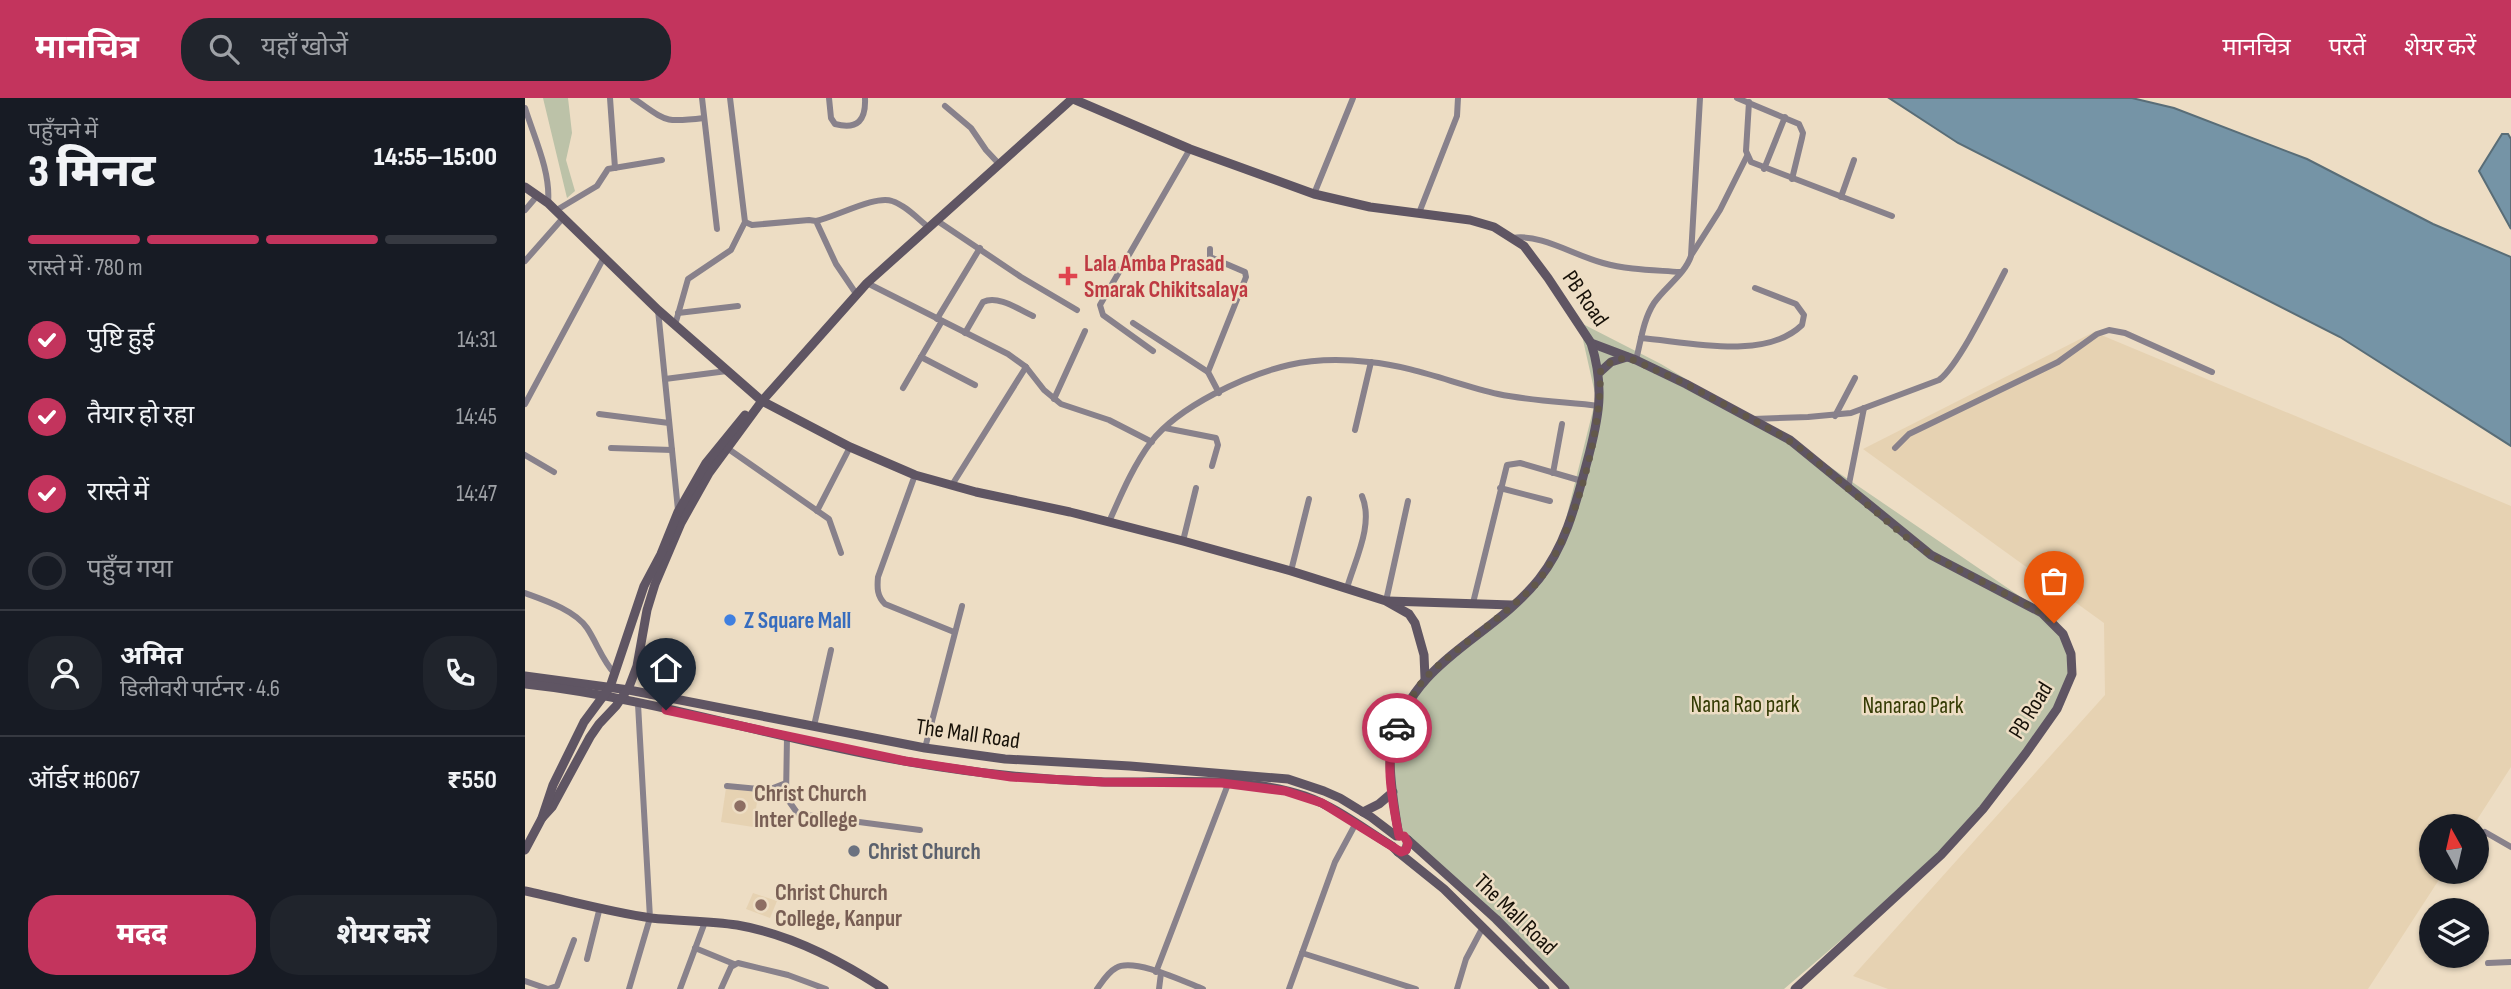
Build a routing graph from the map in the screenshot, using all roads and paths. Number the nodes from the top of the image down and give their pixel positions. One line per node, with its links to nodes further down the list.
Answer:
1 (610, 98): 22 (street)
2 (633, 98): 16 (street)
3 (702, 98): 16 (street)
4 (730, 98): 37 (street)
5 (829, 98): 6 (street)
6 (865, 98)
7 (1072, 98): 17 (street, PB Road); 21 (street)
8 (1353, 98): 26 (street)
9 (1458, 98): 32 (street)
10 (1700, 98): 43 (street)
11 (1737, 98): 12 (street)
12 (1749, 102): 15 (street); 18 (street)
13 (946, 106): 21 (street)
14 (525, 108): 29 (street)
15 (1785, 117): 23 (street); 24 (street)
16 (704, 118): 39 (street)
17 (1190, 149): 26 (street, PB Road); 63 (street)
18 (1747, 156): 23 (street); 43 (street)
19 (662, 160): 22 (street)
20 (1854, 160): 28 (street)
21 (1000, 165): 35 (street)
22 (615, 167): 31 (street)
23 (1764, 169): 24 (street)
24 (1792, 179): 28 (street)
25 (525, 187): 27 (street)
26 (1314, 194): 32 (street, PB Road)
27 (537, 196): 29 (street); 30 (street)
28 (1841, 197): 33 (street)
29 (548, 203): 31 (street)
30 (525, 211)
31 (555, 211): 34 (street)
32 (1419, 213): 40 (street, PB Road)
33 (1892, 216)
34 (563, 218): 44 (street); 45 (street)
35 (936, 220): 38 (street); 41 (street)
36 (816, 221): 37 (street); 38 (street); 50 (street)
37 (745, 222): 54 (street)
38 (928, 228): 48 (street)
39 (717, 229)
40 (1513, 238): 47 (street); 62 (street, PB Road)
41 (979, 248): 53 (street); 56 (street)
42 (1210, 249): 69 (street)
43 (1691, 256): 47 (street)
44 (603, 259): 52 (street); 79 (street)
45 (525, 261)
46 (2005, 271): 81 (street)
47 (1680, 272): 61 (street)
48 (867, 283): 50 (street); 56 (street)
49 (1755, 288): 61 (street)
50 (857, 295): 77 (street)
51 (738, 306): 54 (street)
52 (658, 310): 58 (street); 73 (street)
53 (1077, 310)
54 (678, 313): 58 (street)
55 (1033, 316): 60 (street)
56 (939, 320): 60 (street); 64 (street)
57 (1133, 323): 69 (street)
58 (675, 325): 68 (street)
59 (1085, 331): 78 (street)
60 (965, 333): 67 (street)
61 (1641, 338): 65 (street)
62 (1591, 343): 65 (street, PB Road); 70 (street)
63 (1153, 351)
64 (921, 357): 74 (street); 75 (street)
65 (1632, 359): 70 (street); 84 (street, PB Road)
66 (1371, 362): 76 (street); 80 (street); 88 (street)
67 (1026, 367): 78 (street); 101 (street)
68 (727, 371): 73 (street); 77 (street)
69 (1208, 372): 76 (street)
70 (1600, 372): 80 (street)
71 (2212, 372): 93 (street)
72 (1855, 378): 83 (street)
73 (665, 380): 85 (street)
74 (975, 385)
75 (903, 388)
76 (1219, 393): 87 (street)
77 (759, 398): 90 (street); 92 (street); 110 (street)
78 (1054, 399): 89 (street)
79 (525, 404)
80 (1599, 406): 100 (street)
81 (1864, 408): 83 (street); 104 (street)
82 (599, 414): 85 (street)
83 (1835, 416): 84 (street)
84 (1748, 419): 104 (street, PB Road)
85 (669, 423): 94 (street)
86 (1562, 424): 98 (street)
87 (1165, 428): 89 (street); 96 (street)
88 (1355, 430)
89 (1152, 442): 111 (street)
90 (849, 447): 99 (street); 109 (street)
91 (611, 448): 94 (street)
92 (727, 448): 109 (street); 122 (street)
93 (1895, 448)
94 (672, 450): 110 (street)
95 (525, 455): 97 (street)
96 (1212, 466)
97 (554, 472)
98 (1553, 473): 100 (street); 103 (street)
99 (915, 475): 101 (street); 121 (street)
100 (1582, 481): 119 (street)
101 (952, 485): 111 (street)
102 (1196, 488): 112 (street)
103 (1500, 488): 108 (street); 118 (street)
104 (1848, 489): 166 (street, PB Road)
105 (1362, 496): 115 (street)
106 (1309, 499): 114 (street)
107 (1409, 501): 117 (street)
108 (1550, 501)
109 (817, 510): 113 (street)
110 (678, 512): 124 (street)
111 (1109, 522): 112 (street)
112 (1182, 541): 114 (street)
113 (841, 554)
114 (1291, 571): 115 (street)
115 (1347, 588): 117 (street)
116 (525, 593): 124 (street)
117 (1386, 601): 118 (street); 126 (street)
118 (1473, 603): 119 (street)
119 (1513, 605): 126 (street)
120 (962, 606): 121 (street)
121 (954, 632): 136 (street)
122 (641, 648): 129 (street); 130 (street)
123 (831, 650): 134 (street)
124 (615, 674): 128 (street)
125 (525, 676): 128 (street, The Mall Road)
126 (1425, 678): 142 (street)
127 (525, 684): 131 (street, The Mall Road)
128 (610, 687): 129 (street, The Mall Road); 131 (street)
129 (627, 690): 130 (street, The Mall Road); 132 (street)
130 (650, 694): 134 (street, The Mall Road)
131 (602, 696): 132 (street, The Mall Road); 144 (street)
132 (621, 700): 133 (street, The Mall Road); 144 (street)
133 (638, 704): 135 (street, The Mall Road); 153 (street)
134 (814, 726): 136 (street, The Mall Road)
135 (787, 737): 138 (street, The Mall Road); 140 (street)
136 (925, 748): 137 (street, The Mall Road)
137 (1005, 759): 138 (street); 139 (street, The Mall Road)
138 (1003, 776): 139 (street, The Mall Road)
139 (1230, 779): 143 (street, The Mall Road); 145 (street, The Mall Road); 163 (street)
140 (786, 783): 141 (street); 146 (street)
141 (727, 786)
142 (1393, 792): 143 (street); 148 (street)
143 (1363, 812): 148 (street, The Mall Road)
144 (542, 818): 150 (street)
145 (1356, 823): 148 (street, The Mall Road); 158 (street)
146 (920, 830)
147 (2489, 834): 149 (street)
148 (1399, 842): 155 (street, The Mall Road); 181 (street, The Mall Road)
149 (2511, 847)
150 (525, 850)
151 (525, 891): 152 (street)
152 (600, 907): 153 (street); 159 (street)
153 (650, 918): 154 (street); 168 (street)
154 (705, 922): 157 (street); 172 (street)
155 (1483, 927): 179 (street); 180 (street, The Mall Road)
156 (574, 940): 167 (street)
157 (695, 948): 162 (street); 169 (street)
158 (1302, 953): 164 (street); 176 (street)
159 (586, 959)
160 (2511, 962): 161 (street)
161 (2489, 963)
162 (734, 964): 170 (street); 171 (street)
163 (1159, 973): 173 (street); 174 (street); 175 (street)
164 (1389, 980): 177 (street); 178 (street)
165 (525, 981): 167 (street)
166 (1804, 985): 182 (street, PB Road)
167 (548, 989)
168 (629, 989)
169 (680, 989)
170 (721, 989)
171 (826, 989)
172 (884, 989)
173 (1097, 989)
174 (1159, 989)
175 (1203, 989)
176 (1289, 989)
177 (1385, 989)
178 (1416, 989)
179 (1457, 989)
180 (1545, 989)
181 (1565, 989)
182 (1795, 989)

